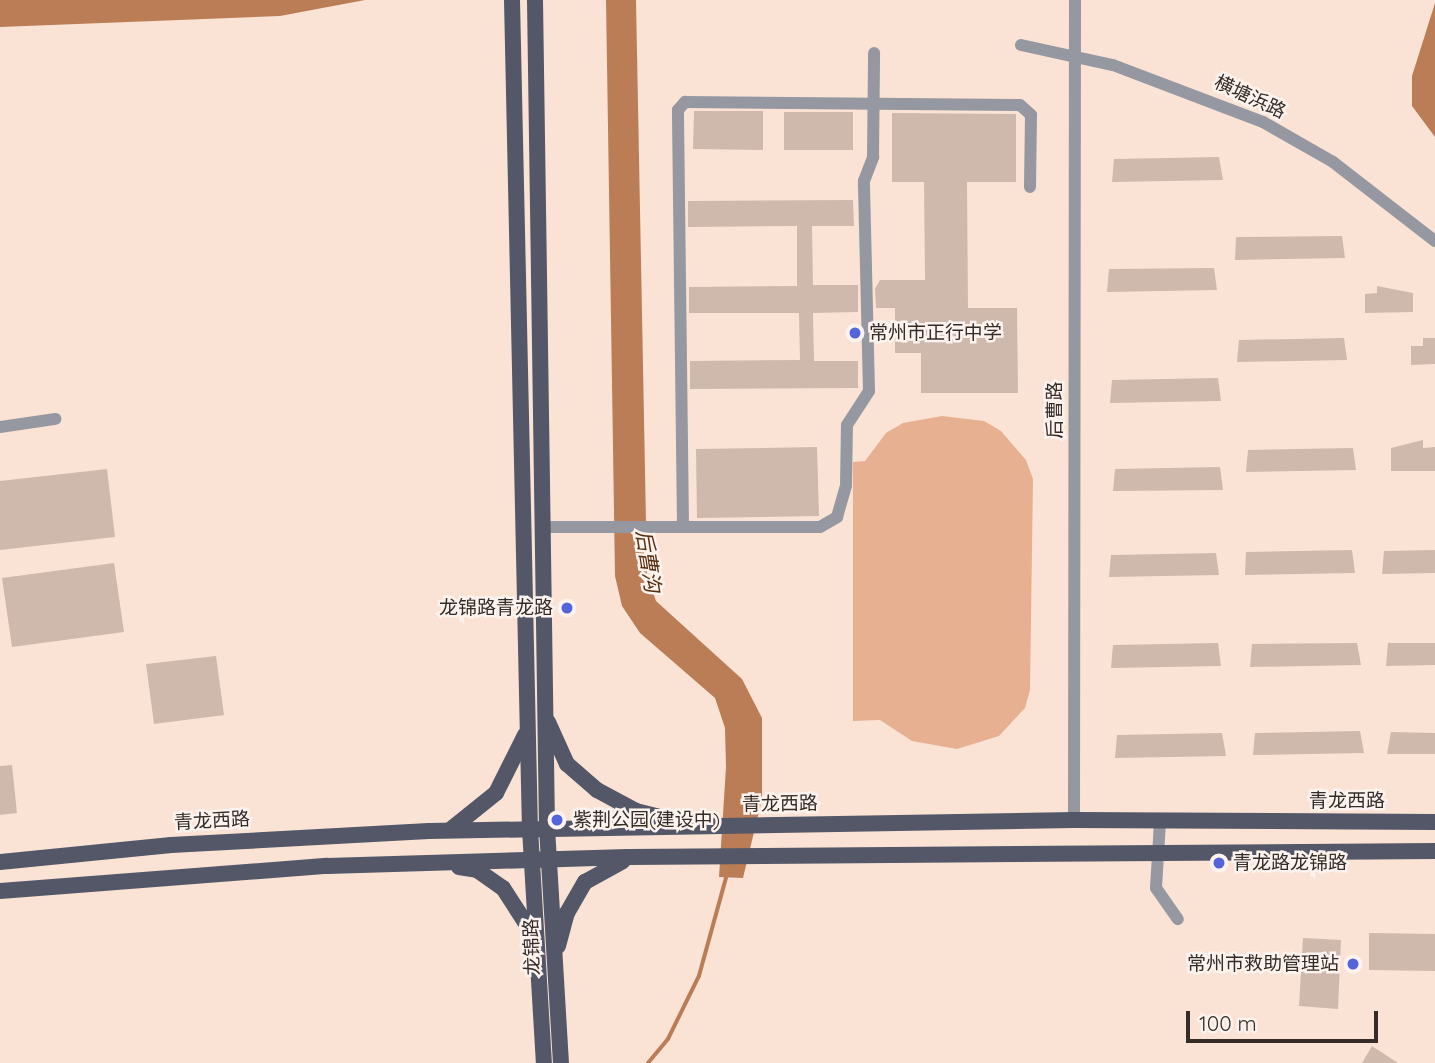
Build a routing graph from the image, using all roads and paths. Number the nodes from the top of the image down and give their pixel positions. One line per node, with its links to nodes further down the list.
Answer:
1 (512, 0): 15 (main road, 龙锦路)
2 (535, 0): 13 (main road, 龙锦路)
3 (1075, 0): 6 (street, 后曹路)
4 (1021, 45): 6 (street, 横塘浜路)
5 (874, 53): 7 (street)
6 (1074, 57): 9 (street, 横塘浜路); 16 (street, 后曹路)
7 (874, 103): 8 (street); 12 (street); 12 (street)
8 (1030, 187)
9 (1435, 241)
10 (55, 419): 11 (street)
11 (0, 427)
12 (679, 526): 13 (street)
13 (542, 527): 14 (main road, 龙锦路)
14 (546, 717): 19 (main road); 20 (main road, 龙锦路)
15 (528, 726): 21 (main road, 龙锦路); 22 (main road)
16 (1074, 820): 17 (main road, 青龙西路); 19 (main road, 青龙西路)
17 (1160, 822): 18 (main road, 青龙西路); 24 (street)
18 (1435, 822)
19 (691, 825): 20 (main road, 青龙西路)
20 (547, 828): 21 (main road, 青龙西路); 26 (main road, 龙锦路)
21 (530, 829): 22 (main road, 青龙西路); 26 (main road, 龙锦路)
22 (449, 830): 27 (main road, 青龙西路)
23 (1435, 852): 24 (main road)
24 (1157, 853): 25 (main road); 30 (street)
25 (639, 857): 26 (main road); 32 (main road)
26 (541, 859): 28 (main road); 31 (main road, 龙锦路); 32 (main road, 龙锦路)
27 (0, 860)
28 (433, 863): 29 (main road); 31 (main road)
29 (0, 891)
30 (1178, 919)
31 (536, 940): 33 (main road, 龙锦路)
32 (553, 962): 34 (main road, 龙锦路)
33 (544, 1063)
34 (561, 1063)

